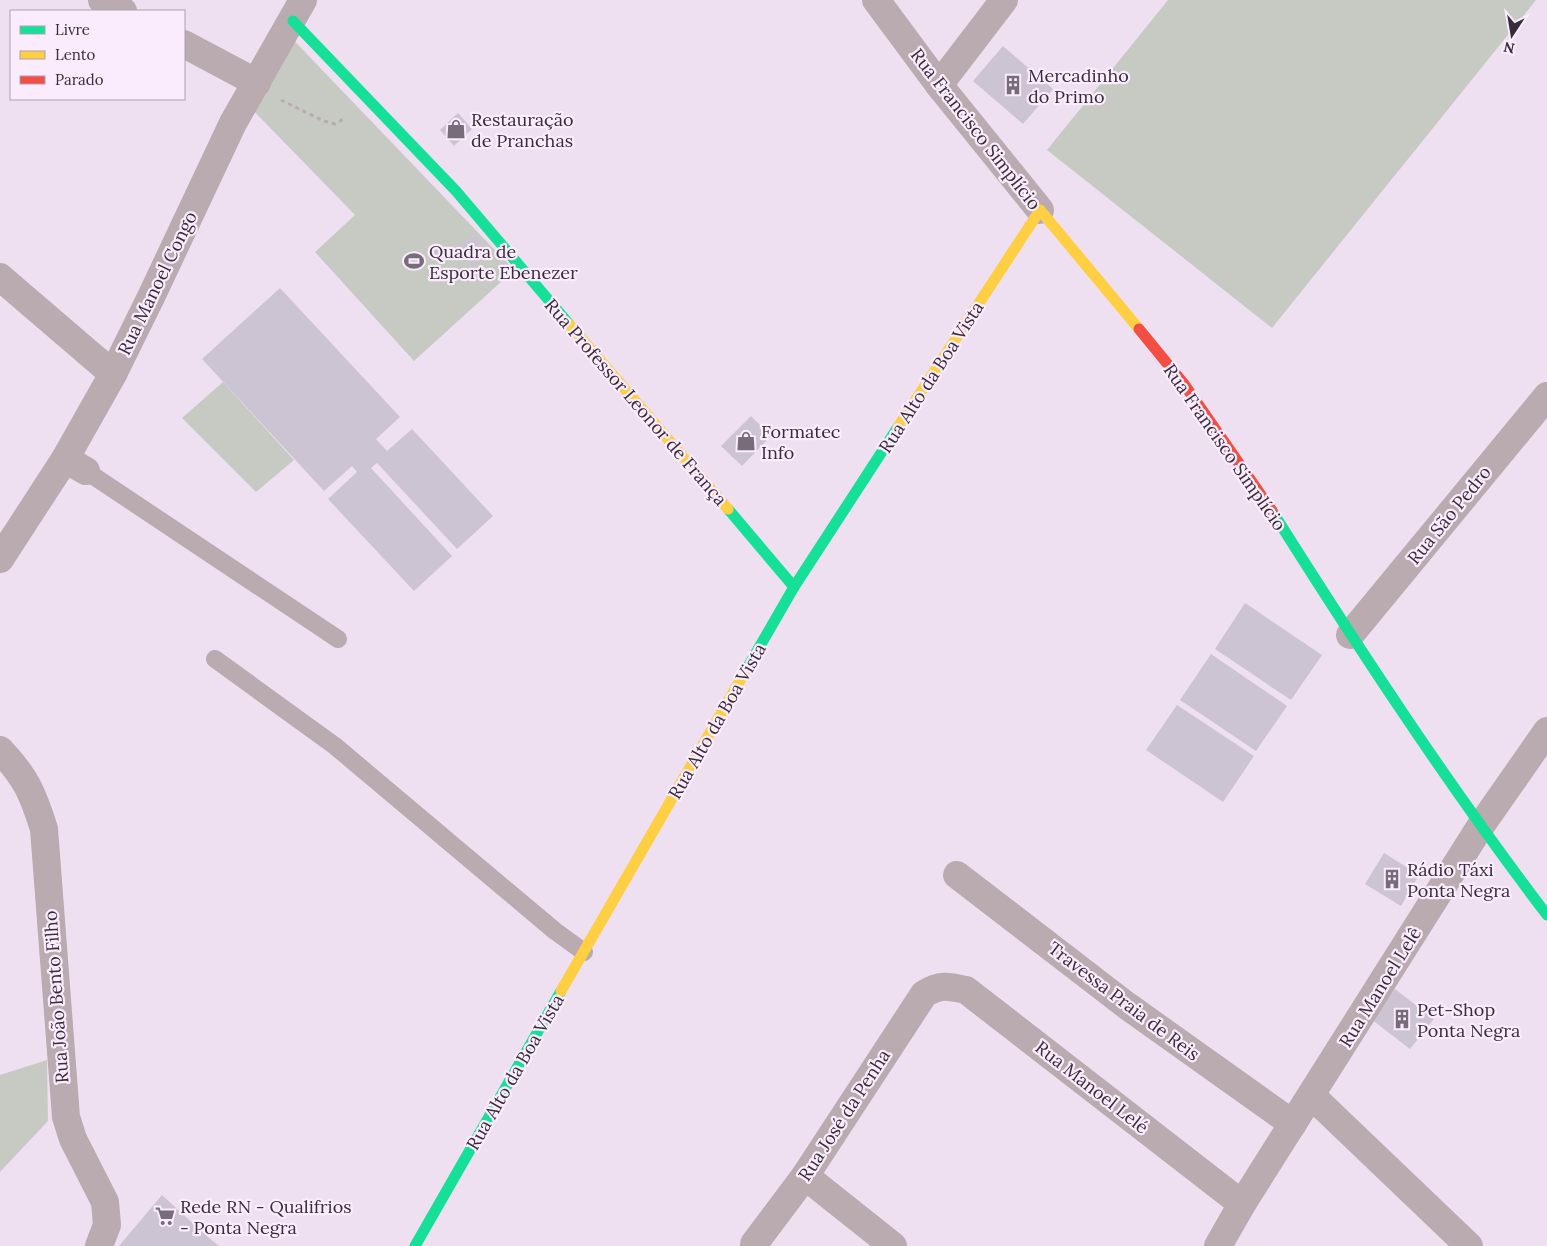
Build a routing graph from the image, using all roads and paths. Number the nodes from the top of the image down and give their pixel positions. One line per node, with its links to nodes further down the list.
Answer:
1 (102, 0): 4 (street)
2 (876, 0): 8 (street, Rua Francisco Simplício)
3 (1004, 0): 8 (street)
4 (121, 10)
5 (298, 10): 7 (street, Rua Manoel Congo); 10 (street, Rua Professor Leonor de França)
6 (185, 45): 7 (street)
7 (256, 83): 13 (street, Rua Manoel Congo)
8 (939, 85): 11 (street, Rua Francisco Simplício)
9 (279, 99): 10 (path)
10 (371, 103): 17 (street, Rua Professor Leonor de França)
11 (1040, 210): 17 (street, Rua Alto da Boa Vista); 18 (street, Rua Francisco Simplício)
12 (0, 277): 13 (street)
13 (112, 374): 15 (street, Rua Manoel Congo)
14 (1547, 396): 18 (street, Rua São Pedro)
15 (75, 465): 16 (street, Rua Manoel Congo); 19 (lane)
16 (0, 559)
17 (794, 587): 26 (street, Rua Alto da Boa Vista)
18 (1350, 635): 23 (street, Rua Francisco Simplício)
19 (338, 639)
20 (215, 659): 26 (lane)
21 (1547, 731): 23 (street, Rua Manoel Lelê)
22 (0, 750): 33 (street, Rua João Bento Filho)
23 (1480, 827): 25 (street, Rua Francisco Simplício); 28 (street, Rua Manoel Lelê)
24 (957, 874): 29 (street, Travessa Praia de Reis)
25 (1547, 915)
26 (584, 952): 34 (street, Rua Alto da Boa Vista)
27 (935, 987): 30 (street, Rua José da Penha); 31 (street, Rua Manoel Lelé)
28 (1312, 1096): 29 (street, Rua Manoel Lelê); 37 (street)
29 (1293, 1124): 31 (street, Rua Manoel Lelê)
30 (805, 1176): 32 (street, Rua José da Penha); 35 (street)
31 (1242, 1204): 36 (street, Rua Manoel Lelê)
32 (754, 1244)
33 (99, 1246)
34 (415, 1246)
35 (893, 1246)
36 (1218, 1246)
37 (1469, 1246)

